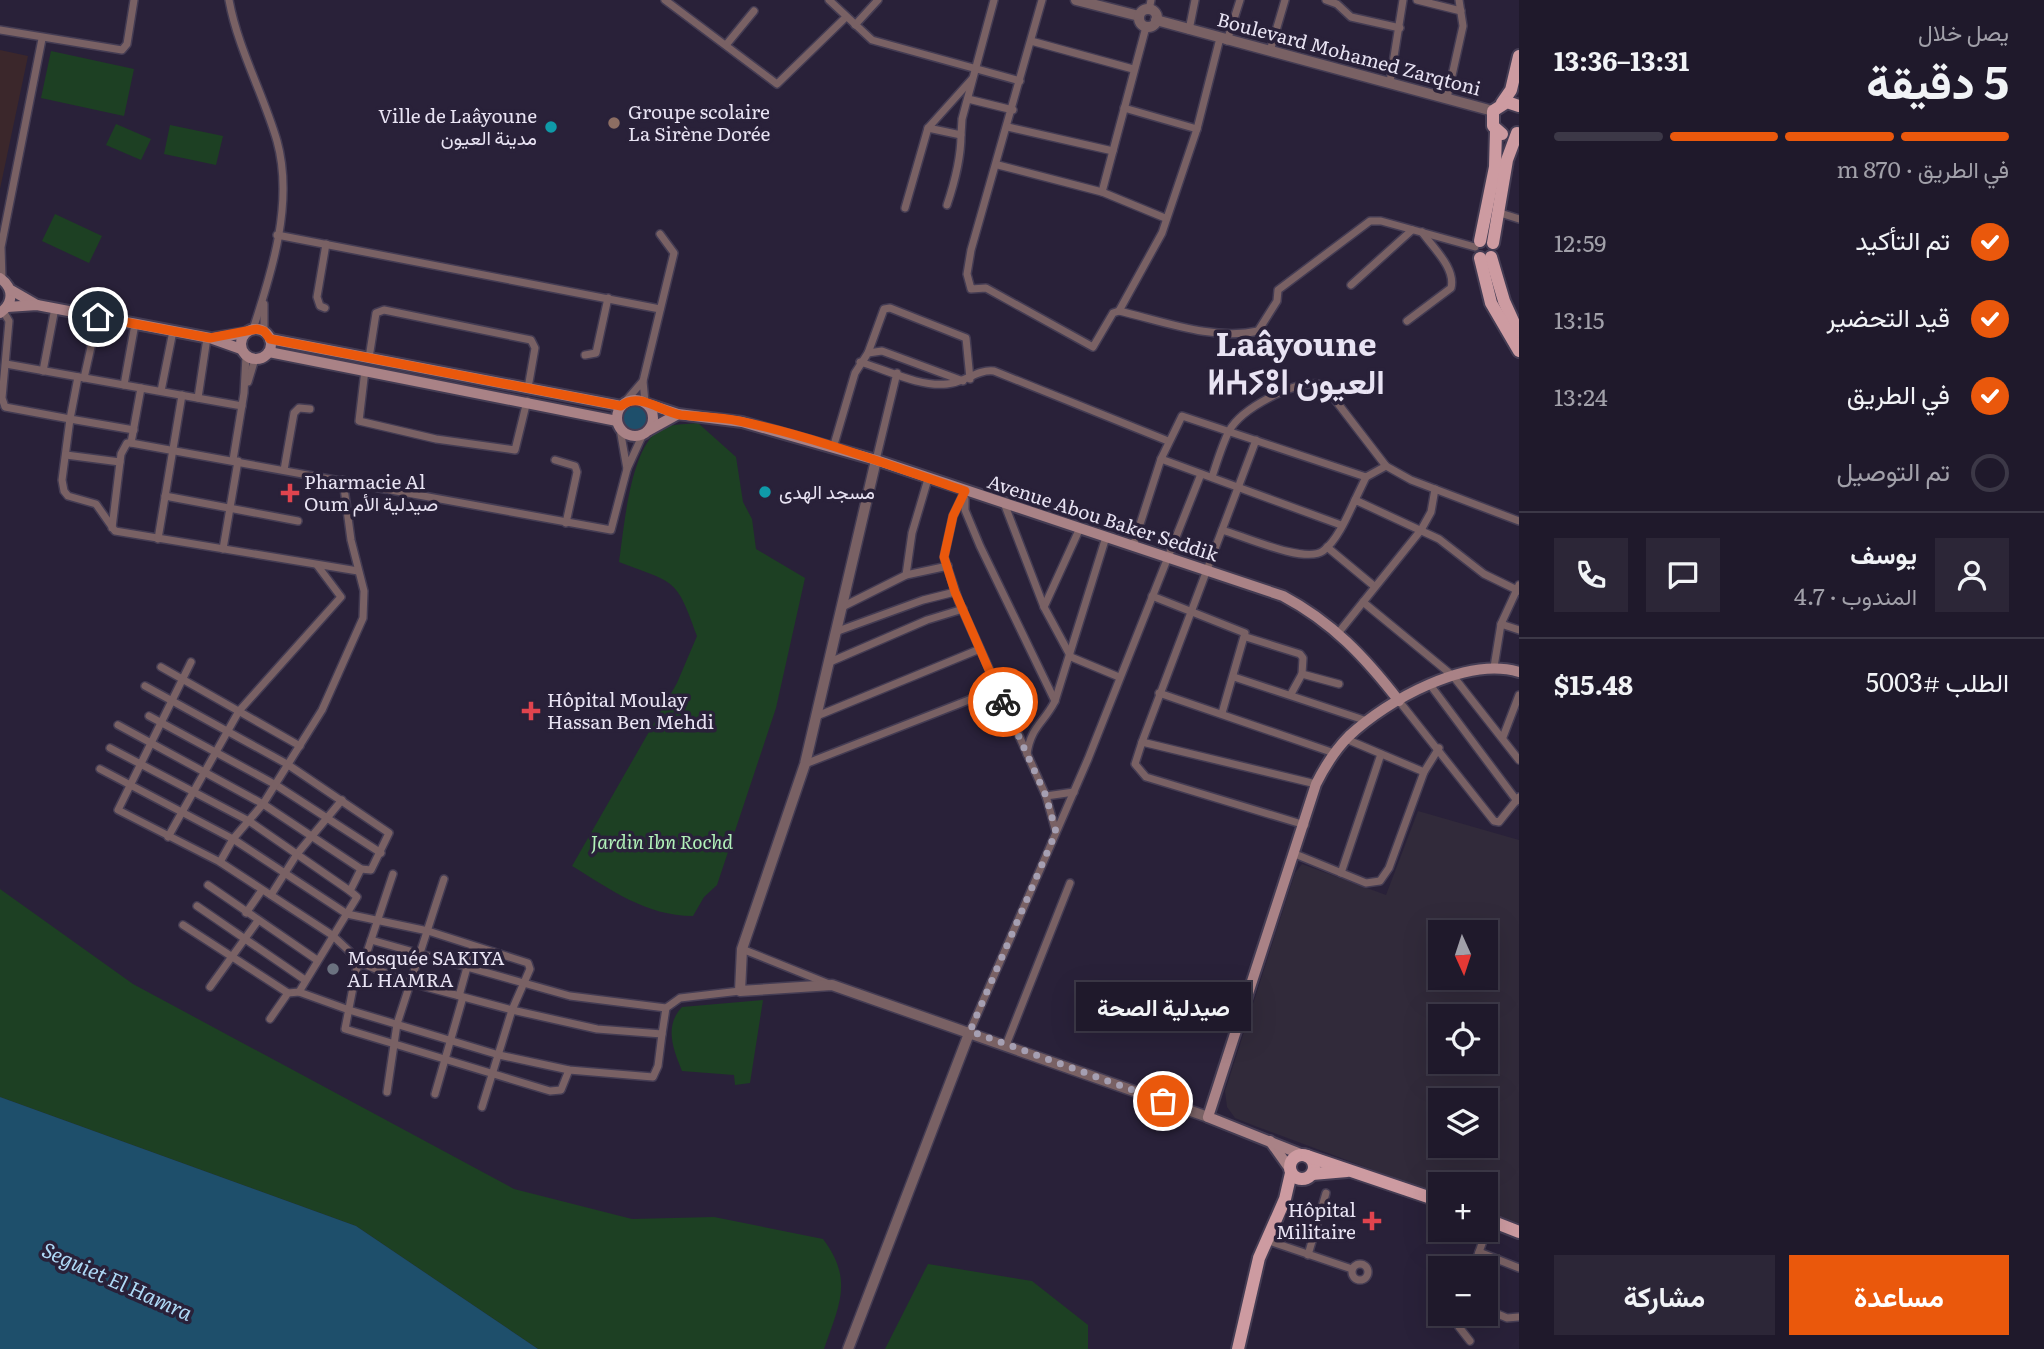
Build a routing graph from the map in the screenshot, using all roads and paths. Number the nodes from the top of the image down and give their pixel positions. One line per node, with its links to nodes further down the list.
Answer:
1 (134, 0): 28 (street)
2 (229, 0): 62 (street)
3 (665, 0): 16 (street)
4 (829, 0): 21 (street)
5 (878, 0): 23 (street)
6 (995, 0): 34 (street)
7 (1042, 0): 30 (street)
8 (1076, 0): 20 (street)
9 (1195, 0): 27 (street)
10 (1240, 0): 29 (street)
11 (1285, 0): 32 (street)
12 (1326, 0): 25 (street)
13 (1404, 0): 25 (street)
14 (1416, 0): 19 (street)
15 (1459, 0): 19 (street)
16 (677, 3): 31 (street)
17 (1150, 5): 20 (street); 22 (street)
18 (754, 11): 31 (street)
19 (1461, 11): 39 (street)
20 (1139, 16): 24 (street)
21 (846, 17): 23 (street); 31 (street)
22 (1156, 20): 24 (street); 27 (street, Boulevard Mohamed Zarqtoni)
23 (855, 25): 34 (street)
24 (1146, 27): 35 (street)
25 (1400, 28): 38 (street)
26 (0, 30): 28 (street)
27 (1189, 30): 29 (street, Boulevard Mohamed Zarqtoni)
28 (42, 38): 64 (street)
29 (1224, 40): 32 (street, Boulevard Mohamed Zarqtoni); 47 (street)
30 (1031, 41): 35 (street); 37 (street)
31 (726, 45)
32 (1270, 51): 38 (street, Boulevard Mohamed Zarqtoni)
33 (1519, 57): 42 (main road)
34 (975, 67): 36 (street); 37 (street)
35 (1133, 69): 43 (street)
36 (973, 78): 40 (street); 46 (street)
37 (1020, 81): 44 (street)
38 (1390, 82): 39 (street, Boulevard Mohamed Zarqtoni)
39 (1447, 98): 42 (street, Boulevard Mohamed Zarqtoni)
40 (968, 99): 44 (street); 50 (street)
41 (1519, 106): 42 (main road)
42 (1497, 107): 48 (main road)
43 (1124, 108): 47 (street); 51 (street)
44 (1013, 110): 45 (street)
45 (1008, 127): 51 (street); 52 (street)
46 (928, 128): 50 (street); 55 (street)
47 (1197, 129): 57 (street)
48 (1496, 131): 49 (main road); 65 (main road)
49 (1518, 132): 56 (main road)
50 (961, 135): 54 (street)
51 (1112, 151): 53 (street)
52 (998, 165): 53 (street); 75 (street)
53 (1102, 192): 57 (street)
54 (947, 205)
55 (905, 208)
56 (1497, 212): 58 (street); 65 (main road)
57 (1165, 218): 75 (street)
58 (1519, 219)
59 (1412, 230): 60 (street); 67 (street); 75 (street)
60 (1422, 232): 65 (street); 77 (street)
61 (660, 234): 73 (street)
62 (277, 235): 63 (street); 80 (street)
63 (326, 244): 69 (street); 72 (street)
64 (1, 248): 66 (street)
65 (1484, 249): 81 (main road); 83 (main road)
66 (1, 278): 68 (main road)
67 (1351, 285)
68 (10, 290): 70 (main road); 74 (main road)
69 (608, 298): 73 (street); 87 (street)
70 (37, 305): 71 (main road); 74 (main road)
71 (55, 308): 76 (main road); 92 (street)
72 (325, 308)
73 (660, 309): 96 (street)
74 (4, 310): 90 (street)
75 (1119, 311)
76 (98, 317): 78 (main road); 94 (street)
77 (1407, 321)
78 (135, 324): 79 (main road); 97 (street)
79 (173, 331): 82 (main road); 100 (street)
80 (258, 333): 82 (main road); 84 (main road); 86 (main road); 88 (main road)
81 (1519, 334)
82 (208, 338): 86 (main road); 102 (street)
83 (1519, 351)
84 (269, 352): 86 (main road); 91 (main road)
85 (868, 353): 89 (street); 95 (street); 95 (street)
86 (247, 354): 106 (street)
87 (585, 355)
88 (369, 358): 99 (main road); 99 (street)
89 (860, 362): 93 (street); 117 (street)
90 (6, 364): 92 (street); 109 (street)
91 (365, 370): 103 (main road); 103 (street)
92 (43, 371): 94 (street)
93 (897, 373): 95 (street); 123 (street)
94 (81, 378): 97 (street); 109 (street)
95 (966, 380): 115 (street)
96 (643, 381): 104 (street); 105 (street)
97 (124, 385): 98 (street)
98 (141, 388): 100 (street); 111 (street)
99 (528, 388): 105 (main road)
100 (161, 391): 101 (street)
101 (182, 395): 102 (street); 118 (street)
102 (198, 398): 106 (street)
103 (527, 401): 110 (main road)
104 (647, 403): 105 (main road); 108 (main road, Avenue Abou Baker Seddik); 112 (main road)
105 (622, 404): 110 (main road)
106 (242, 405): 121 (street)
107 (310, 409): 127 (street)
108 (678, 414): 112 (main road); 117 (main road, Avenue Abou Baker Seddik)
109 (70, 419): 111 (street); 119 (street)
110 (618, 425): 112 (main road); 126 (street)
111 (134, 430): 116 (street)
112 (646, 432): 126 (street)
113 (1229, 432): 114 (street); 115 (street); 125 (street); 129 (street)
114 (1256, 440): 130 (street); 133 (street)
115 (1168, 441): 120 (street)
116 (131, 443): 118 (street); 124 (street)
117 (833, 448): 123 (main road, Avenue Abou Baker Seddik)
118 (173, 449): 121 (street); 136 (street)
119 (66, 454): 124 (street); 144 (street)
120 (1161, 459): 128 (street); 150 (street)
121 (235, 460): 127 (street); 139 (street)
122 (555, 460): 142 (street)
123 (876, 460): 131 (main road, Avenue Abou Baker Seddik); 164 (street)
124 (120, 462): 144 (street)
125 (1386, 466): 130 (street); 134 (street)
126 (627, 469): 142 (street)
127 (284, 470): 132 (street)
128 (1201, 474): 129 (street); 153 (street)
129 (1212, 477): 133 (street)
130 (1366, 477): 137 (street)
131 (928, 479): 135 (main road, Avenue Abou Baker Seddik); 158 (street)
132 (343, 480): 142 (street); 156 (street)
133 (1237, 488): 143 (street); 146 (street)
134 (1435, 489): 141 (street); 147 (street)
135 (965, 494): 138 (main road, Avenue Abou Baker Seddik); 155 (street); 193 (street)
136 (165, 496): 139 (street); 149 (street)
137 (1355, 500): 143 (street); 147 (street)
138 (1004, 503): 145 (main road, Avenue Abou Baker Seddik); 165 (street)
139 (229, 508): 140 (street); 152 (street)
140 (298, 521)
141 (1519, 521)
142 (566, 523)
143 (1341, 525): 151 (street)
144 (112, 528): 149 (street)
145 (1080, 528): 148 (main road, Avenue Abou Baker Seddik); 165 (street)
146 (1223, 530): 151 (street); 157 (street)
147 (1421, 530): 159 (street); 160 (street)
148 (1106, 537): 150 (main road, Avenue Abou Baker Seddik); 174 (street)
149 (158, 539): 152 (street)
150 (1133, 546): 153 (main road, Avenue Abou Baker Seddik)
151 (1327, 547): 159 (street)
152 (223, 549): 154 (street)
153 (1168, 558): 157 (main road, Avenue Abou Baker Seddik); 162 (street)
154 (317, 565): 156 (street); 196 (street)
155 (948, 566): 158 (street); 161 (street)
156 (358, 571): 208 (street)
157 (1208, 571): 167 (street); 171 (main road, Avenue Abou Baker Seddik)
158 (906, 575): 164 (street)
159 (1374, 586): 163 (street)
160 (1518, 589): 168 (street)
161 (955, 592): 166 (street); 170 (street)
162 (1152, 597): 167 (street); 182 (street)
163 (1363, 601): 171 (street); 181 (street)
164 (844, 606): 170 (street)
165 (1044, 607): 174 (street)
166 (962, 609): 173 (street); 176 (street)
167 (1191, 611): 172 (street); 189 (street)
168 (1501, 624): 169 (street); 178 (street)
169 (1519, 630)
170 (838, 631): 176 (street)
171 (1339, 632): 194 (main road, Avenue Abou Baker Seddik)
172 (1246, 637): 180 (street); 183 (street)
173 (980, 649): 188 (street); 199 (street)
174 (1071, 657): 182 (street); 193 (street)
175 (191, 662): 184 (street)
176 (830, 662): 199 (street)
177 (161, 667): 184 (street)
178 (1494, 667): 179 (main road); 181 (main road)
179 (1519, 672)
180 (1302, 674): 185 (street); 190 (street)
181 (1453, 676): 187 (main road); 204 (street)
182 (1119, 677): 226 (street)
183 (1234, 677): 190 (street); 197 (street)
184 (183, 678): 192 (street); 196 (street)
185 (1339, 684)
186 (145, 686): 192 (street)
187 (1431, 686): 194 (main road); 228 (street)
188 (997, 689): 215 (street); 218 (street)
189 (1159, 693): 197 (street); 206 (street)
190 (1291, 694): 200 (street)
191 (1519, 695): 195 (street)
192 (172, 701): 201 (street); 203 (street)
193 (1055, 701): 215 (street)
194 (1399, 701): 200 (main road); 210 (street)
195 (1516, 709): 204 (street)
196 (239, 711): 203 (street); 208 (street)
197 (1222, 713): 212 (street)
198 (149, 716): 201 (street)
199 (817, 716): 218 (street)
200 (1367, 721): 205 (main road)
201 (162, 722): 207 (street); 211 (street)
202 (118, 724): 207 (street)
203 (228, 733): 211 (street); 217 (street)
204 (1503, 737): 214 (street)
205 (1346, 739): 212 (main road); 213 (street)
206 (1142, 742): 222 (street); 234 (street)
207 (152, 743): 216 (street); 220 (street)
208 (300, 746): 217 (street)
209 (110, 748): 216 (street)
210 (1439, 748): 221 (street); 228 (street)
211 (218, 752): 220 (street); 224 (street)
212 (1334, 752): 222 (main road)
213 (1381, 754): 221 (street); 245 (street)
214 (1519, 760)
215 (1030, 763): 227 (street)
216 (141, 764): 223 (street); 225 (street)
217 (287, 764): 224 (street); 229 (street)
218 (805, 764): 264 (street)
219 (100, 769): 223 (street)
220 (204, 772): 225 (street); 230 (street)
221 (1424, 772): 245 (street)
222 (1316, 784): 234 (main road)
223 (131, 785): 231 (street); 236 (street)
224 (276, 785): 230 (street); 232 (street)
225 (194, 792): 231 (street); 233 (street)
226 (1074, 792): 227 (street); 235 (street)
227 (1046, 796): 235 (street)
228 (1518, 799)
229 (342, 800): 232 (street); 239 (street)
230 (263, 804): 233 (street); 237 (street)
231 (181, 812): 236 (street); 238 (street)
232 (328, 819): 237 (street); 239 (street)
233 (249, 821): 238 (street); 240 (street)
234 (1305, 825): 241 (main road)
235 (1056, 832): 284 (street)
236 (168, 837): 242 (street)
237 (313, 837): 240 (street); 243 (street)
238 (233, 839): 242 (street); 244 (street)
239 (381, 853): 243 (street)
240 (297, 854): 244 (street); 251 (street)
241 (1295, 854): 245 (street); 296 (main road)
242 (220, 862): 250 (street)
243 (361, 869): 251 (street)
244 (283, 873): 252 (street); 255 (street)
245 (1341, 873)
246 (393, 874): 256 (street)
247 (444, 879): 259 (street)
248 (1070, 883): 287 (street)
249 (208, 885): 254 (street)
250 (262, 890): 252 (street); 254 (street)
251 (350, 891): 255 (street)
252 (271, 895): 260 (street)
253 (197, 906): 261 (street)
254 (246, 913): 257 (street)
255 (348, 914): 256 (street); 260 (street)
256 (378, 920): 259 (street); 262 (street)
257 (257, 922): 261 (street); 267 (street)
258 (183, 925): 266 (street)
259 (428, 931): 263 (street); 265 (street)
260 (333, 937): 267 (street); 268 (street)
261 (245, 939): 266 (street); 270 (street)
262 (371, 940): 265 (street); 268 (street)
263 (473, 946): 269 (street); 271 (street)
264 (742, 949): 273 (street); 275 (street)
265 (421, 954): 269 (street); 272 (street)
266 (233, 958): 274 (street); 277 (street)
267 (317, 960): 270 (street)
268 (363, 964): 272 (street); 280 (street)
269 (467, 968): 271 (street); 278 (street)
270 (305, 980): 276 (street)
271 (525, 982): 279 (street); 281 (street)
272 (411, 983): 278 (street); 283 (street)
273 (832, 985): 275 (street); 284 (street)
274 (210, 987)
275 (740, 991): 279 (street)
276 (299, 992): 277 (street); 280 (street)
277 (288, 993): 282 (street)
278 (461, 997): 281 (street); 286 (street)
279 (666, 1008): 285 (street)
280 (349, 1010): 283 (street); 288 (street)
281 (512, 1010): 285 (street); 289 (street)
282 (270, 1019)
283 (397, 1024): 286 (street); 288 (street)
284 (970, 1031): 287 (street); 318 (street)
285 (662, 1034): 291 (street)
286 (451, 1039): 289 (street); 290 (street)
287 (1006, 1045): 296 (street)
288 (393, 1046): 290 (street); 293 (street)
289 (499, 1055): 291 (street); 292 (street)
290 (444, 1062): 292 (street); 294 (street)
291 (569, 1070): 292 (street)
292 (492, 1076): 295 (street)
293 (387, 1092)
294 (435, 1094)
295 (482, 1107)
296 (1208, 1117): 297 (main road)
297 (1270, 1141): 298 (main road); 300 (main road)
298 (1305, 1155): 299 (main road); 300 (main road); 301 (main road)
299 (1355, 1170): 301 (main road); 303 (main road)
300 (1290, 1171): 301 (main road); 304 (main road)
301 (1310, 1176): 304 (main road)
302 (1326, 1194): 310 (street)
303 (1428, 1197)
304 (1285, 1199): 307 (main road)
305 (1498, 1224): 306 (main road)
306 (1519, 1232)
307 (1266, 1240): 310 (street); 319 (main road)
308 (1482, 1242): 309 (street)
309 (1479, 1252): 311 (street); 312 (street)
310 (1308, 1255): 313 (street)
311 (1477, 1256)
312 (1519, 1268)
313 (1352, 1269)
314 (1498, 1314): 315 (street)
315 (1519, 1317)
316 (1459, 1326): 317 (street)
317 (1470, 1341)
318 (848, 1349)
319 (1238, 1349)

